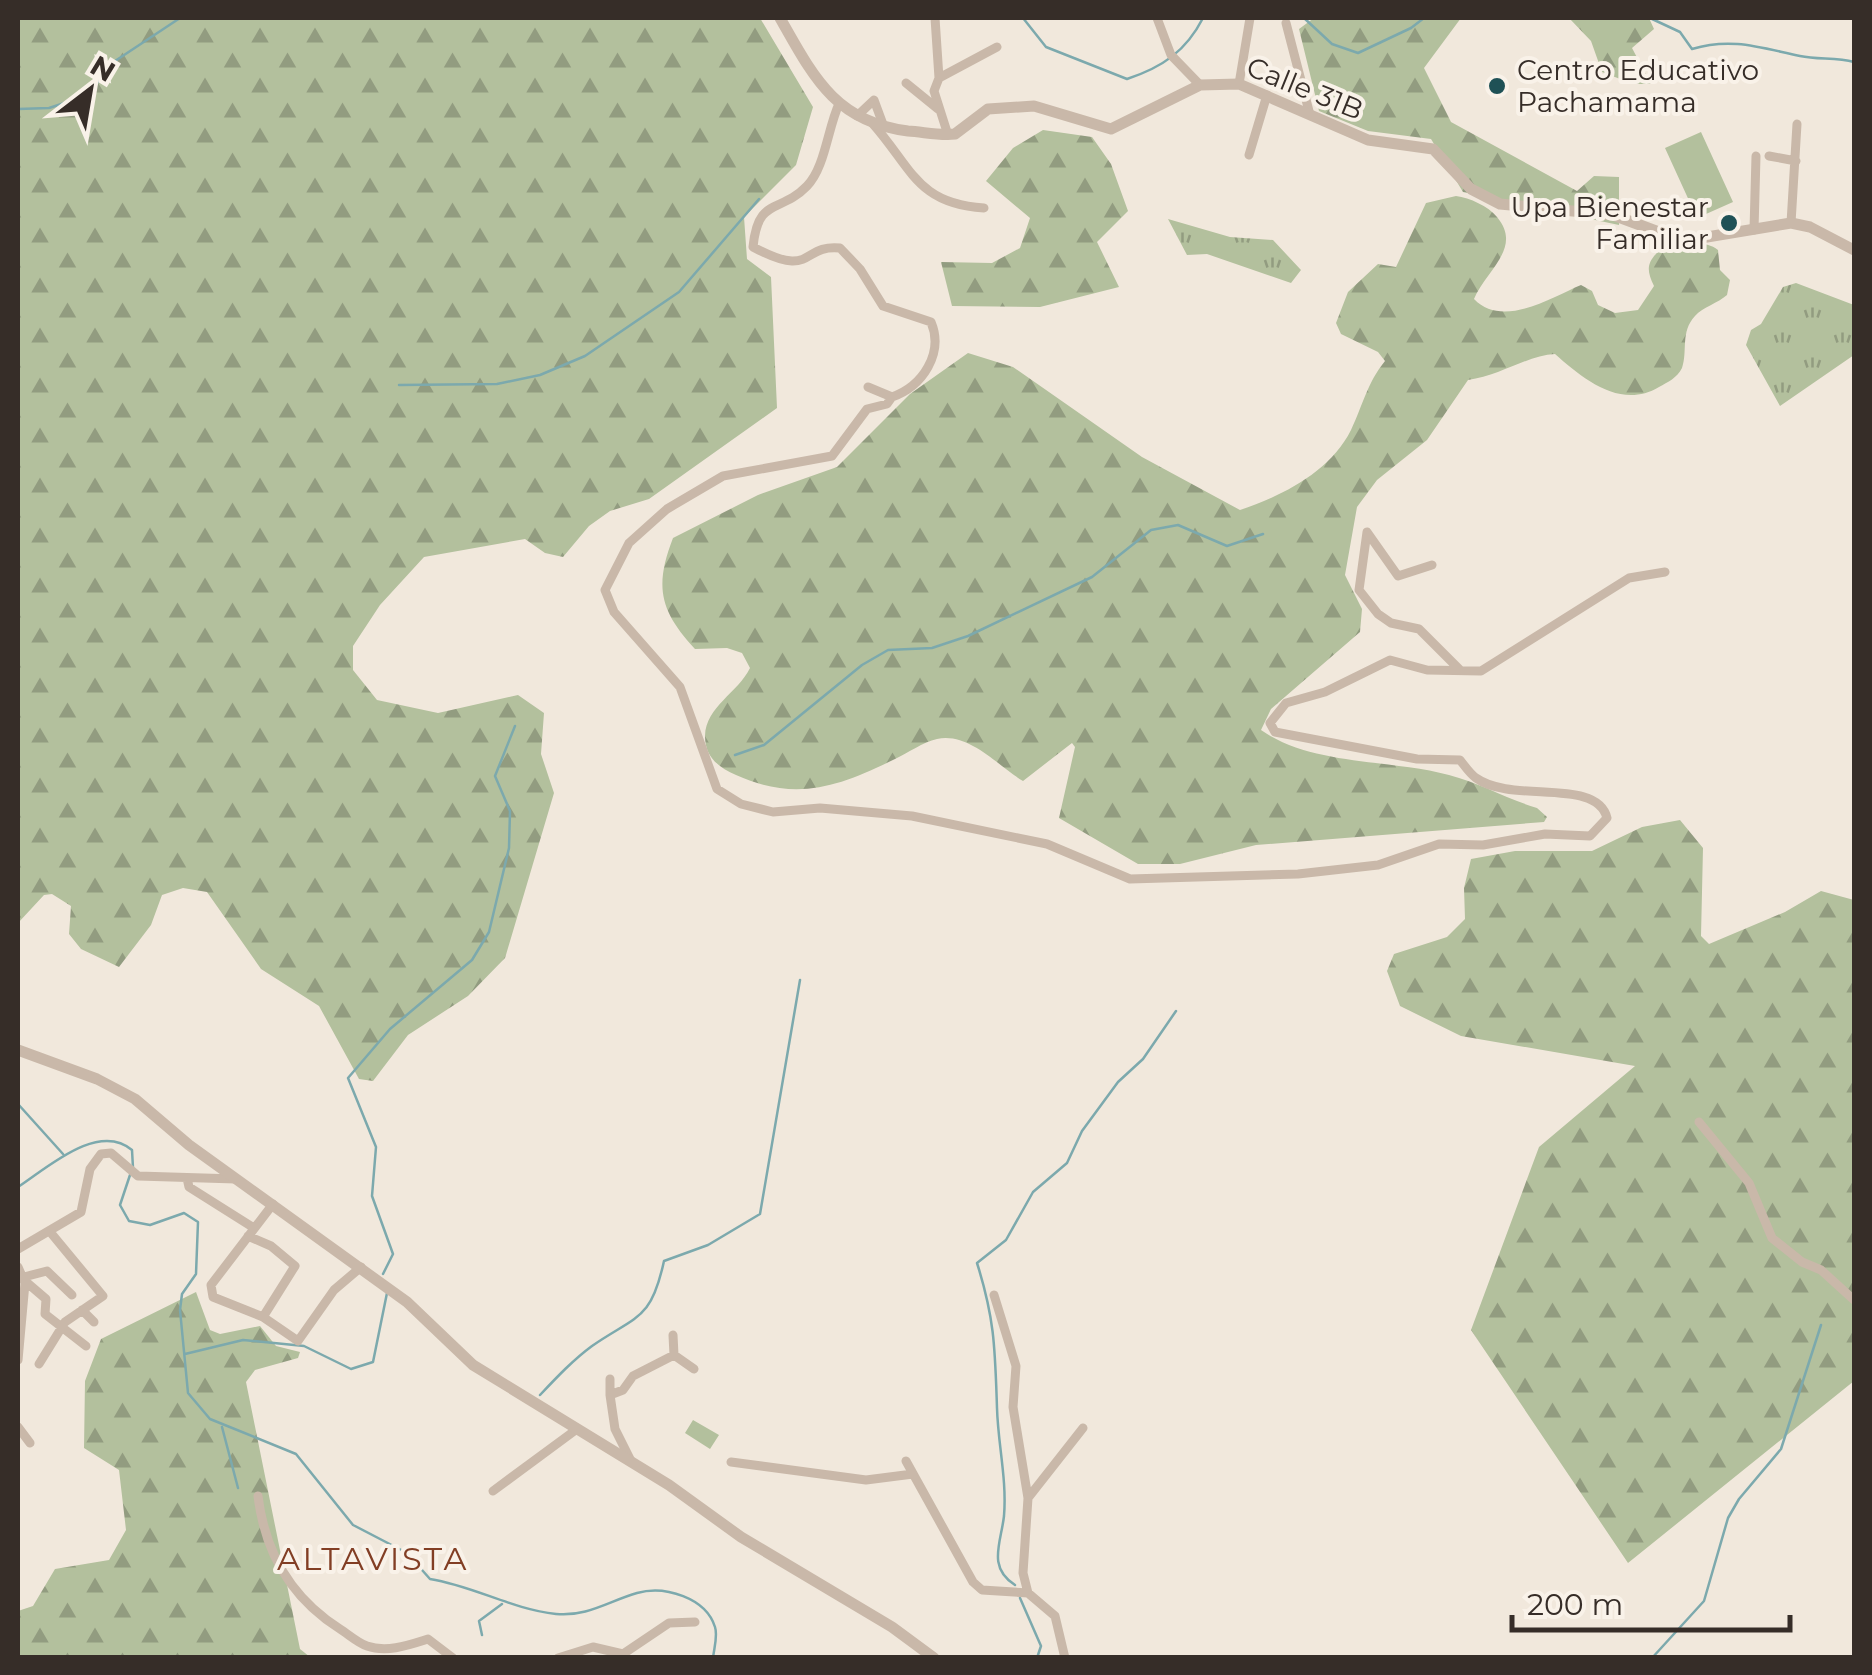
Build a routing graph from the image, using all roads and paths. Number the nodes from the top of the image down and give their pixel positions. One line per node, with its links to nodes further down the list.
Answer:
1 (780, 18): 12 (street)
2 (935, 18): 7 (street)
3 (1157, 18): 10 (street)
4 (1250, 18): 9 (street)
5 (1286, 22): 14 (street)
6 (997, 47): 7 (street)
7 (939, 78): 13 (street)
8 (906, 82): 13 (street)
9 (1239, 84): 10 (street, Calle 31B); 11 (street, Calle 31B)
10 (1200, 85): 18 (street, Calle 31B)
11 (1267, 95): 14 (street, Calle 31B); 19 (street)
12 (839, 104): 15 (street); 28 (street)
13 (938, 110): 18 (street)
14 (1310, 115): 25 (street, Calle 31B)
15 (857, 116): 17 (street); 17 (street)
16 (1797, 124): 22 (street)
17 (879, 126): 18 (street); 23 (street)
18 (948, 135)
19 (1249, 155)
20 (1756, 156): 25 (street)
21 (1769, 156): 22 (street)
22 (1796, 161): 24 (street)
23 (984, 208)
24 (1791, 223): 25 (street, Calle 31B); 26 (street)
25 (1754, 230)
26 (1854, 250)
27 (868, 387): 28 (street)
28 (892, 397): 31 (street)
29 (1432, 565): 31 (street)
30 (1665, 572): 31 (street)
31 (1460, 671)
32 (18, 1050): 35 (street)
33 (1699, 1122): 44 (street)
34 (186, 1178): 35 (street); 37 (street); 38 (street)
35 (238, 1179): 36 (street)
36 (273, 1204): 38 (street); 40 (street)
37 (51, 1232): 39 (street); 45 (street)
38 (251, 1232): 46 (street); 46 (street)
39 (18, 1249)
40 (361, 1267): 46 (street); 58 (street)
41 (20, 1272): 42 (street); 48 (street); 52 (street)
42 (72, 1295)
43 (994, 1295): 67 (street)
44 (1854, 1300)
45 (82, 1310): 47 (street); 48 (street)
46 (263, 1317)
47 (94, 1322)
48 (60, 1329): 50 (street); 53 (street)
49 (673, 1334): 51 (street)
50 (86, 1346)
51 (674, 1355): 54 (street); 56 (street)
52 (18, 1360)
53 (39, 1364)
54 (694, 1369)
55 (610, 1380): 56 (street)
56 (610, 1395): 61 (street)
57 (18, 1427): 60 (street)
58 (578, 1428): 61 (street); 65 (street)
59 (1083, 1428): 67 (street)
60 (30, 1443)
61 (631, 1461): 72 (street)
62 (906, 1461): 64 (street)
63 (731, 1462): 64 (street)
64 (913, 1474): 68 (street)
65 (492, 1492)
66 (258, 1496): 70 (street)
67 (1028, 1498): 68 (street)
68 (1028, 1593): 73 (street)
69 (694, 1622): 71 (street)
70 (453, 1658)
71 (558, 1658)
72 (934, 1658)
73 (1065, 1658)

